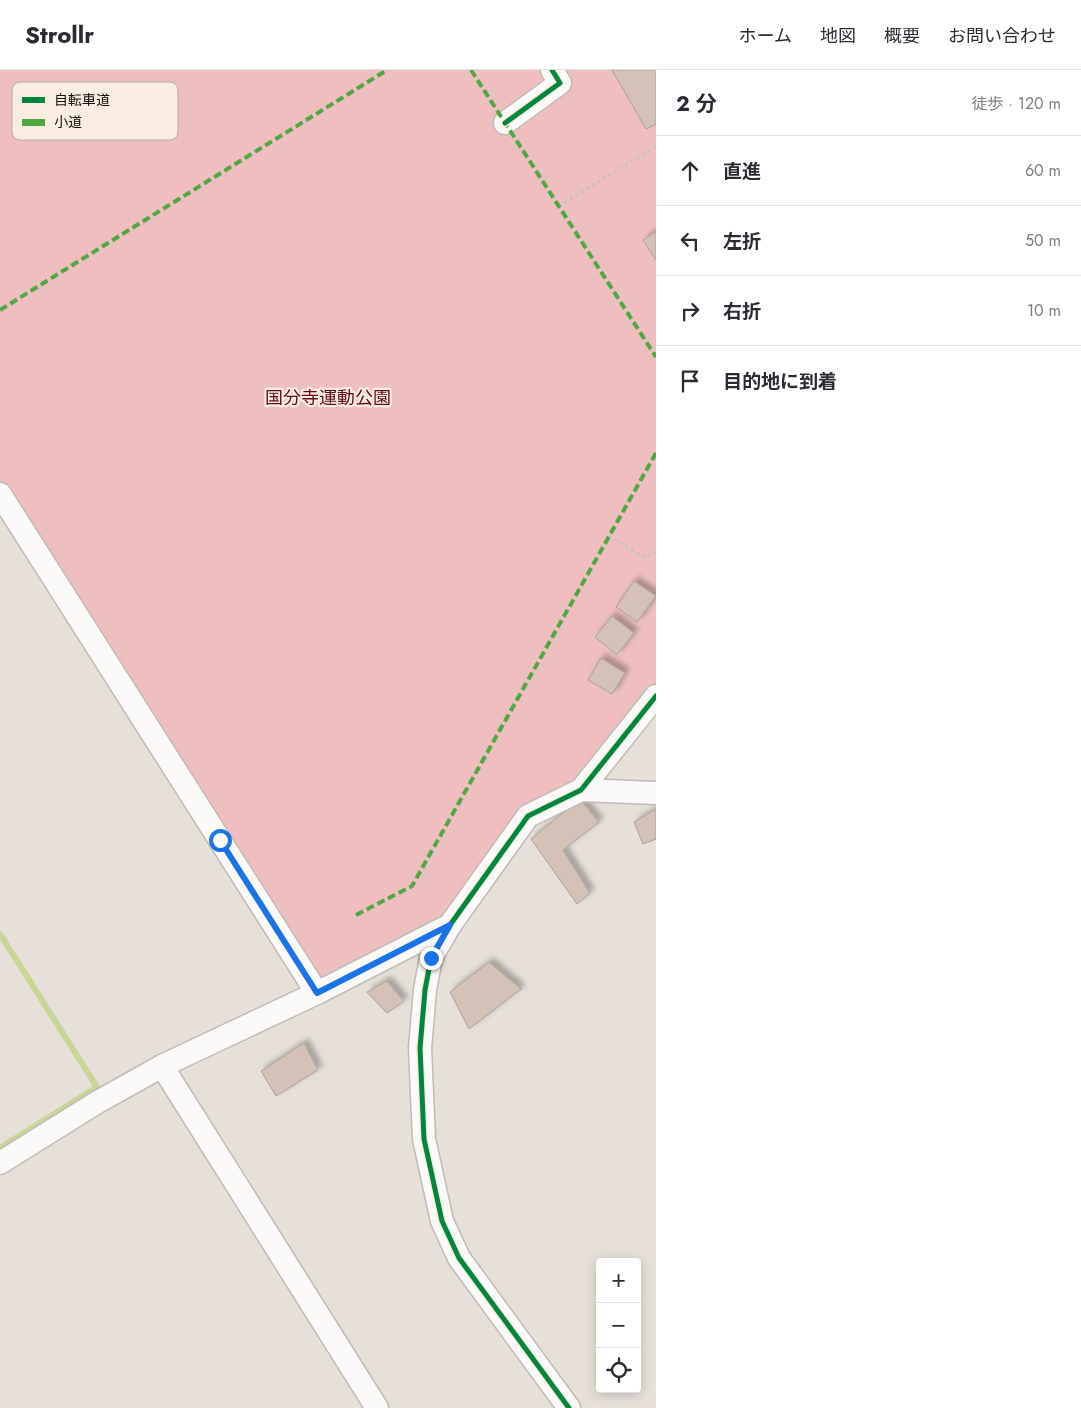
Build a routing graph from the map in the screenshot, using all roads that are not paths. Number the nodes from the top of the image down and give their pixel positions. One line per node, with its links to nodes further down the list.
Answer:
1 (552, 70): 2 (street)
2 (505, 123)
3 (0, 494): 8 (street)
4 (656, 696): 5 (street)
5 (581, 790): 6 (street); 7 (street)
6 (656, 793)
7 (450, 925): 8 (street); 12 (street)
8 (317, 993): 9 (street)
9 (162, 1066): 10 (street); 11 (street)
10 (0, 1163)
11 (377, 1408)
12 (569, 1408)

